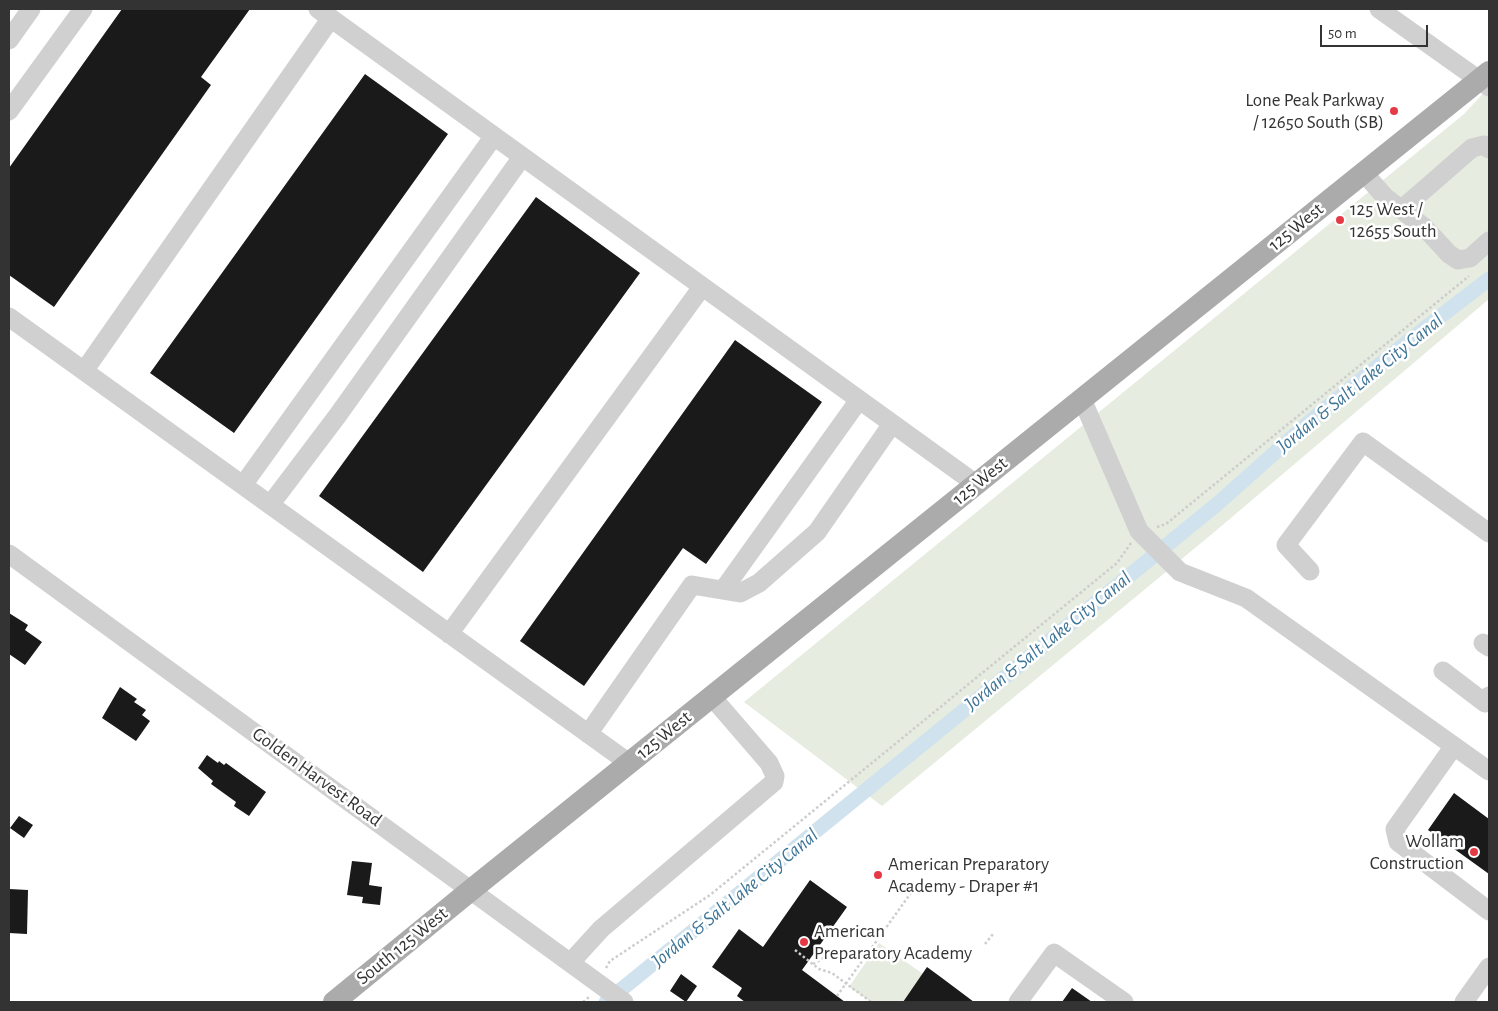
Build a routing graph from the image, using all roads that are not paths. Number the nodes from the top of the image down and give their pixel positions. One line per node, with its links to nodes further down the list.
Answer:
1 (31, 9): 5 (street)
2 (83, 9): 7 (street)
3 (1379, 9): 6 (street)
4 (324, 13): 8 (street); 16 (street)
5 (9, 40)
6 (1486, 79): 11 (main road, 125 West)
7 (9, 111)
8 (494, 136): 10 (street); 21 (street)
9 (1487, 147): 12 (street)
10 (522, 157): 14 (street); 22 (street)
11 (1364, 173): 12 (street); 17 (main road, 125 West)
12 (1402, 209): 13 (street)
13 (1489, 241)
14 (702, 286): 18 (street); 27 (street)
15 (9, 317): 16 (street)
16 (84, 371): 21 (street)
17 (1082, 399): 20 (main road, 125 West); 32 (street)
18 (859, 400): 19 (street); 26 (street)
19 (892, 424): 20 (street); 26 (street)
20 (976, 484): 30 (main road, 125 West)
21 (243, 486): 22 (street)
22 (270, 505): 27 (street)
23 (1489, 533): 25 (street)
24 (9, 554): 35 (street, Golden Harvest Road)
25 (1310, 571)
26 (723, 590): 31 (street)
27 (449, 634): 31 (street)
28 (1443, 671): 29 (street)
29 (1489, 696)
30 (712, 697): 33 (main road, 125 West); 37 (street)
31 (588, 734): 33 (street)
32 (1454, 746): 34 (street); 36 (street)
33 (628, 763): 35 (main road, 125 West)
34 (1489, 771)
35 (471, 890): 37 (street, Golden Harvest Road); 39 (main road, South 125 West)
36 (1489, 911)
37 (570, 963): 40 (street, Golden Harvest Road)
38 (1489, 966): 43 (street)
39 (334, 1002)
40 (623, 1002)
41 (1018, 1002): 42 (street)
42 (1124, 1002)
43 (1464, 1002)

